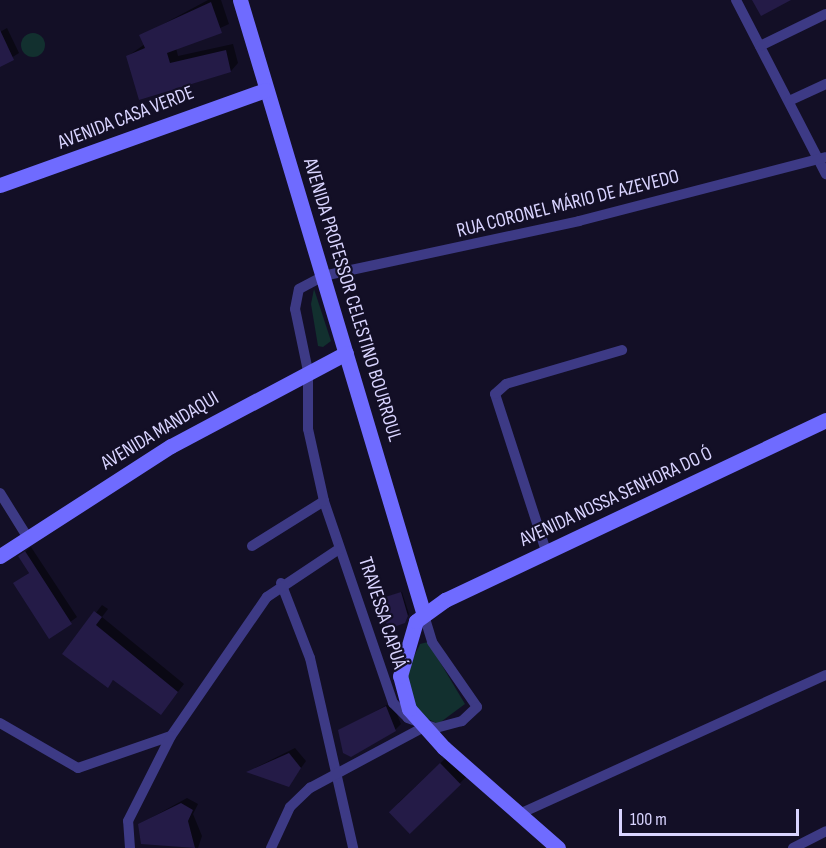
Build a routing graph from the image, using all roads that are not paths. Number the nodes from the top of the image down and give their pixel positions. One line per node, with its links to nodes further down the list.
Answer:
1 (240, 0): 6 (main road, AVENIDA PROFESSOR CELESTINO BOURROUL)
2 (736, 0): 4 (street)
3 (826, 14): 4 (street)
4 (760, 46): 7 (street)
5 (826, 84): 7 (street)
6 (267, 90): 10 (main road, AVENIDA CASA VERDE); 11 (main road, AVENIDA PROFESSOR CELESTINO BOURROUL)
7 (789, 101): 8 (street)
8 (823, 159): 9 (street); 11 (street, RUA CORONEL MÁRIO DE AZEVEDO)
9 (826, 174)
10 (0, 185)
11 (323, 276): 13 (main road, AVENIDA PROFESSOR CELESTINO BOURROUL); 14 (street, TRAVESSA CAPUÁ)
12 (622, 350): 21 (street)
13 (346, 353): 14 (main road, AVENIDA MANDAQUI); 24 (main road, AVENIDA PROFESSOR CELESTINO BOURROUL)
14 (308, 370): 17 (street, TRAVESSA CAPUÁ); 18 (main road, AVENIDA MANDAQUI)
15 (826, 420): 21 (main road, AVENIDA NOSSA SENHORA DO Ó)
16 (0, 493): 18 (street)
17 (324, 501): 19 (street); 20 (street, TRAVESSA CAPUÁ)
18 (28, 538): 22 (main road, AVENIDA MANDAQUI)
19 (252, 546)
20 (339, 549): 23 (street); 27 (street, TRAVESSA CAPUÁ)
21 (546, 551): 24 (main road, AVENIDA NOSSA SENHORA DO Ó)
22 (0, 556)
23 (281, 583): 28 (street); 29 (street)
24 (423, 612): 27 (main road, TRAVESSA CAPUÁ); 27 (street)
25 (826, 675): 30 (street)
26 (0, 723): 28 (street)
27 (424, 727): 29 (street); 30 (main road)
28 (171, 736): 33 (street)
29 (339, 770): 34 (street); 35 (street)
30 (517, 815): 32 (main road)
31 (826, 831): 36 (street)
32 (549, 845)
33 (129, 847)
34 (271, 848)
35 (353, 848)
36 (793, 848)

